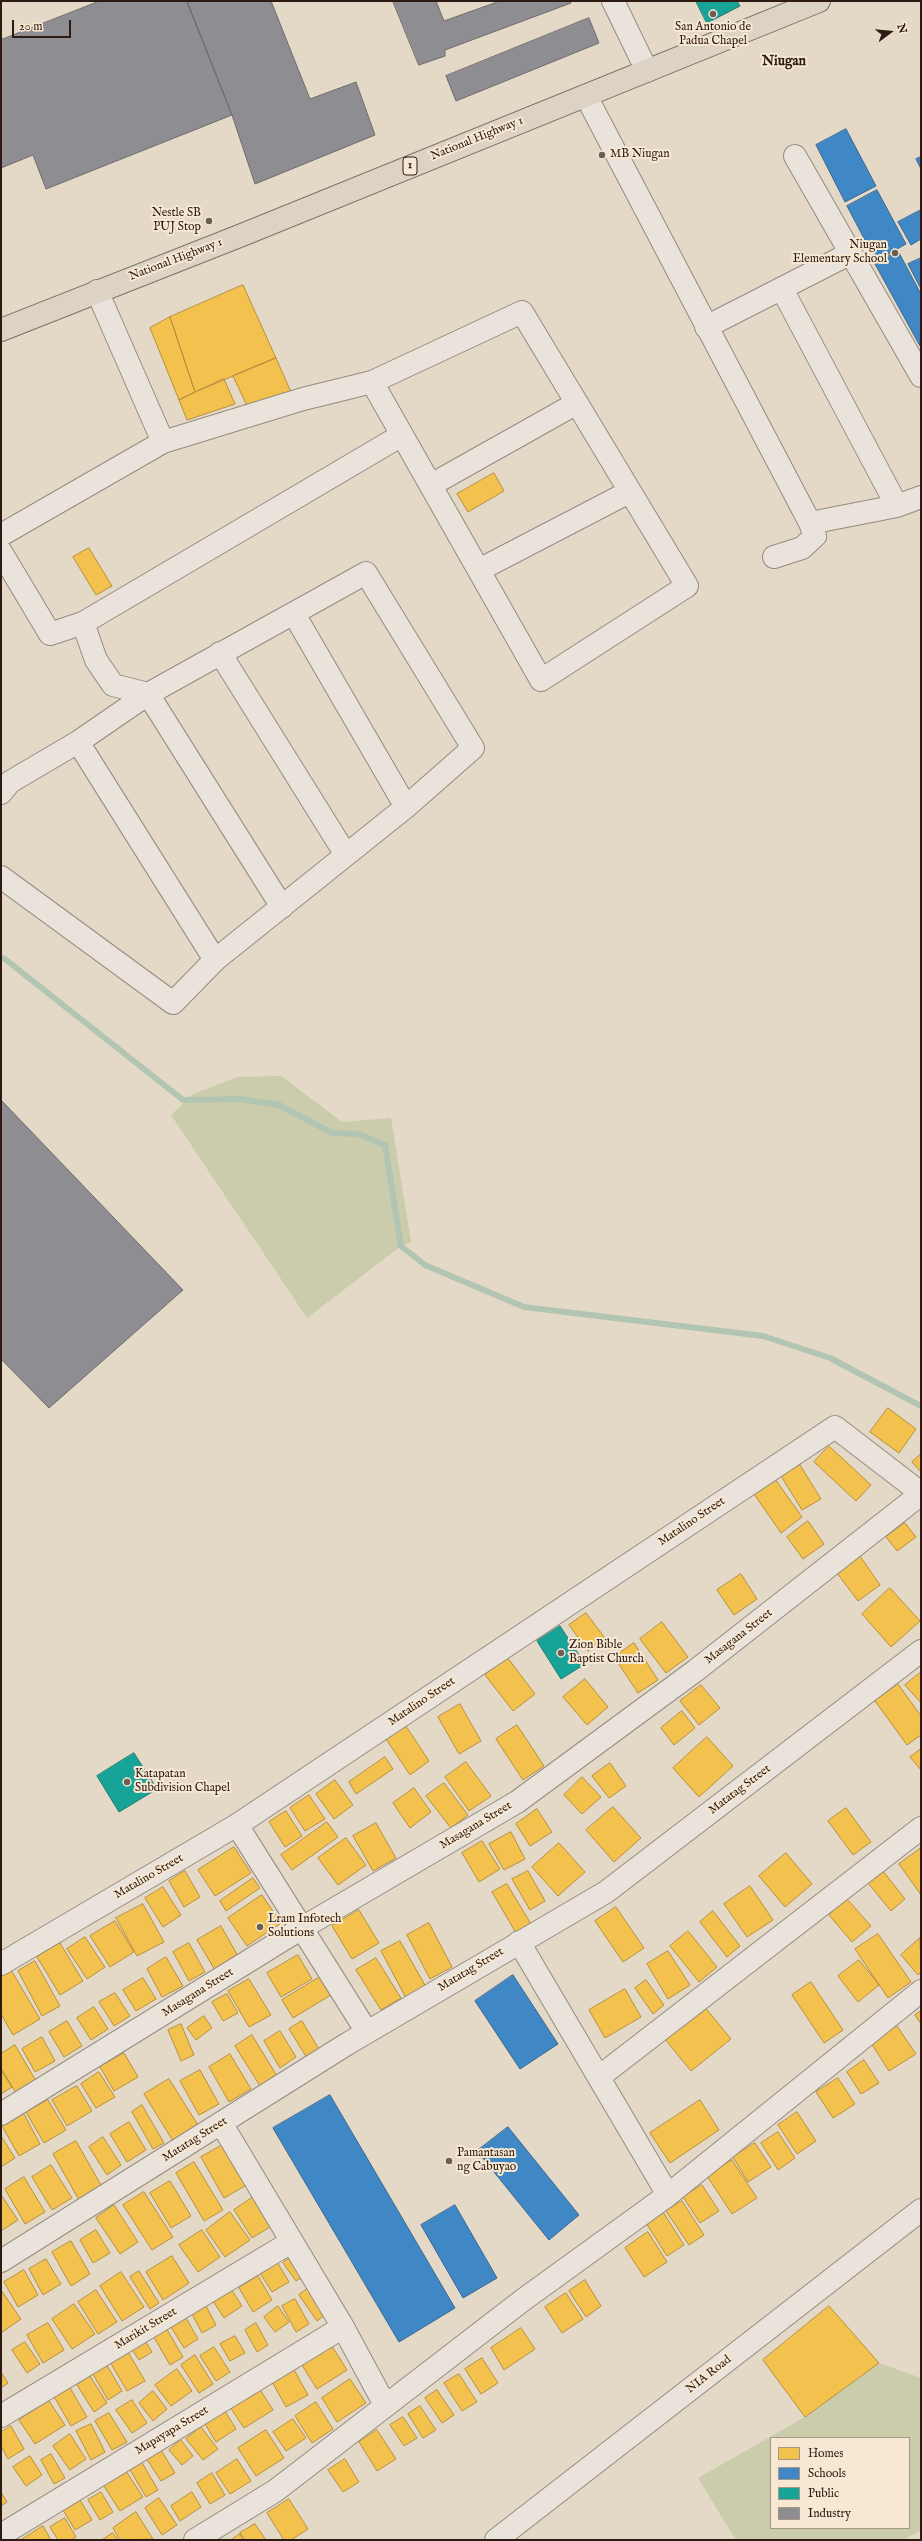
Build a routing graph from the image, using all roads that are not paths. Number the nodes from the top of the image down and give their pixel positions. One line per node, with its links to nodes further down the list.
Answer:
1 (613, 1): 3 (street)
2 (819, 1): 3 (highway, National Highway 1 / 1)
3 (648, 71): 4 (highway, National Highway 1 / 1)
4 (586, 96): 8 (highway, National Highway 1 / 1); 9 (street)
5 (796, 156): 6 (street)
6 (851, 253): 7 (street); 11 (street)
7 (782, 289): 9 (street); 19 (street)
8 (97, 291): 10 (highway, National Highway 1 / 1); 15 (street)
9 (706, 327): 20 (street)
10 (1, 330)
11 (921, 376)
12 (372, 382): 13 (street); 14 (street); 15 (street)
13 (576, 403): 16 (street); 17 (street)
14 (402, 435): 16 (street); 26 (street)
15 (162, 442): 21 (street)
16 (430, 485): 24 (street)
17 (628, 492): 24 (street); 24 (street)
18 (921, 496): 19 (street)
19 (897, 506): 20 (street)
20 (810, 523): 23 (street)
21 (1, 535)
22 (1, 552): 26 (street)
23 (774, 557)
24 (478, 570)
25 (294, 614): 27 (street); 31 (street); 31 (street)
26 (83, 623): 28 (street)
27 (220, 653): 28 (street); 32 (street)
28 (148, 694): 29 (street); 34 (street)
29 (78, 742): 30 (street); 35 (street)
30 (1, 793)
31 (406, 806): 32 (street)
32 (346, 854): 34 (street)
33 (1, 877): 35 (street)
34 (282, 907): 35 (street)
35 (215, 960)
36 (921, 1493): 38 (street, Matalino Street); 40 (street, Masagana Street)
37 (921, 1651): 41 (street, Matatag Street)
38 (237, 1825): 40 (street); 42 (street, Matalino Street)
39 (921, 1828): 45 (street)
40 (302, 1928): 44 (street); 46 (street, Masagana Street)
41 (519, 1942): 44 (street, Matatag Street); 45 (street)
42 (1, 1964)
43 (921, 1991): 48 (street)
44 (367, 2032): 47 (street, Matatag Street)
45 (599, 2077): 48 (street)
46 (1, 2114)
47 (221, 2123): 50 (street); 51 (street, Matatag Street)
48 (668, 2196): 53 (street)
49 (921, 2210): 57 (street, NIA Road)
50 (291, 2242): 52 (street); 54 (street, Marikit Street)
51 (1, 2261)
52 (343, 2327): 53 (street); 55 (street, Mapayapa Street)
53 (385, 2405): 56 (street)
54 (1, 2416)
55 (1, 2535)
56 (195, 2540)
57 (496, 2540)

